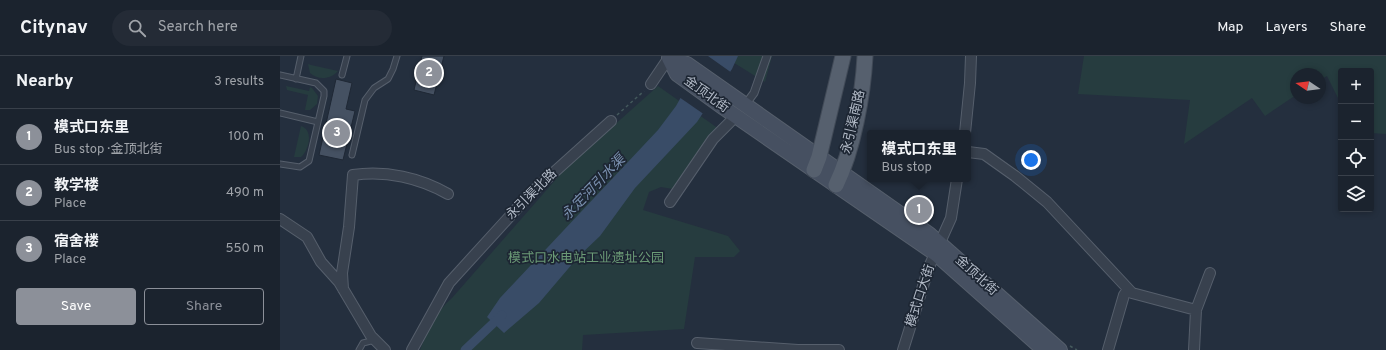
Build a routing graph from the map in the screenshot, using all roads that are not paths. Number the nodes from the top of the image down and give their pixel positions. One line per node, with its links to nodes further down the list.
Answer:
1 (301, 56): 12 (lane)
2 (346, 56): 11 (lane)
3 (397, 56): 21 (lane)
4 (767, 56): 14 (street)
5 (843, 56): 23 (main road, 永引渠南路)
6 (865, 56): 24 (main road, 永引渠南路)
7 (971, 56): 19 (street)
8 (670, 57): 9 (main road, 金顶北街); 13 (street)
9 (687, 73): 14 (main road, 金顶北街); 16 (main road, 金顶北街)
10 (280, 75): 12 (lane)
11 (342, 75)
12 (296, 78): 18 (lane)
13 (651, 84)
14 (745, 105): 23 (main road, 金顶北街)
15 (280, 112): 18 (lane)
16 (736, 116): 23 (main road, 金顶北街); 27 (street)
17 (611, 121): 38 (street, 永引渠北路)
18 (318, 122): 22 (lane)
19 (965, 130)
20 (971, 152): 32 (street)
21 (352, 155)
22 (280, 164)
23 (816, 164): 24 (main road, 金顶北街)
24 (839, 179): 29 (main road, 金顶北街)
25 (957, 182): 29 (street, 模式口大街)
26 (448, 194): 31 (street)
27 (670, 202)
28 (280, 219): 31 (street)
29 (938, 248): 40 (street, 模式口大街); 41 (main road, 金顶北街); 42 (main road, 金顶北街)
30 (1210, 273): 33 (street)
31 (343, 289): 34 (street)
32 (1128, 289): 33 (street); 43 (street)
33 (1196, 310): 44 (street)
34 (375, 340): 36 (lane); 37 (street)
35 (697, 343): 39 (street)
36 (359, 350)
37 (385, 350)
38 (412, 350)
39 (839, 350)
40 (903, 350)
41 (1044, 350)
42 (1060, 350)
43 (1108, 350)
44 (1194, 350)

